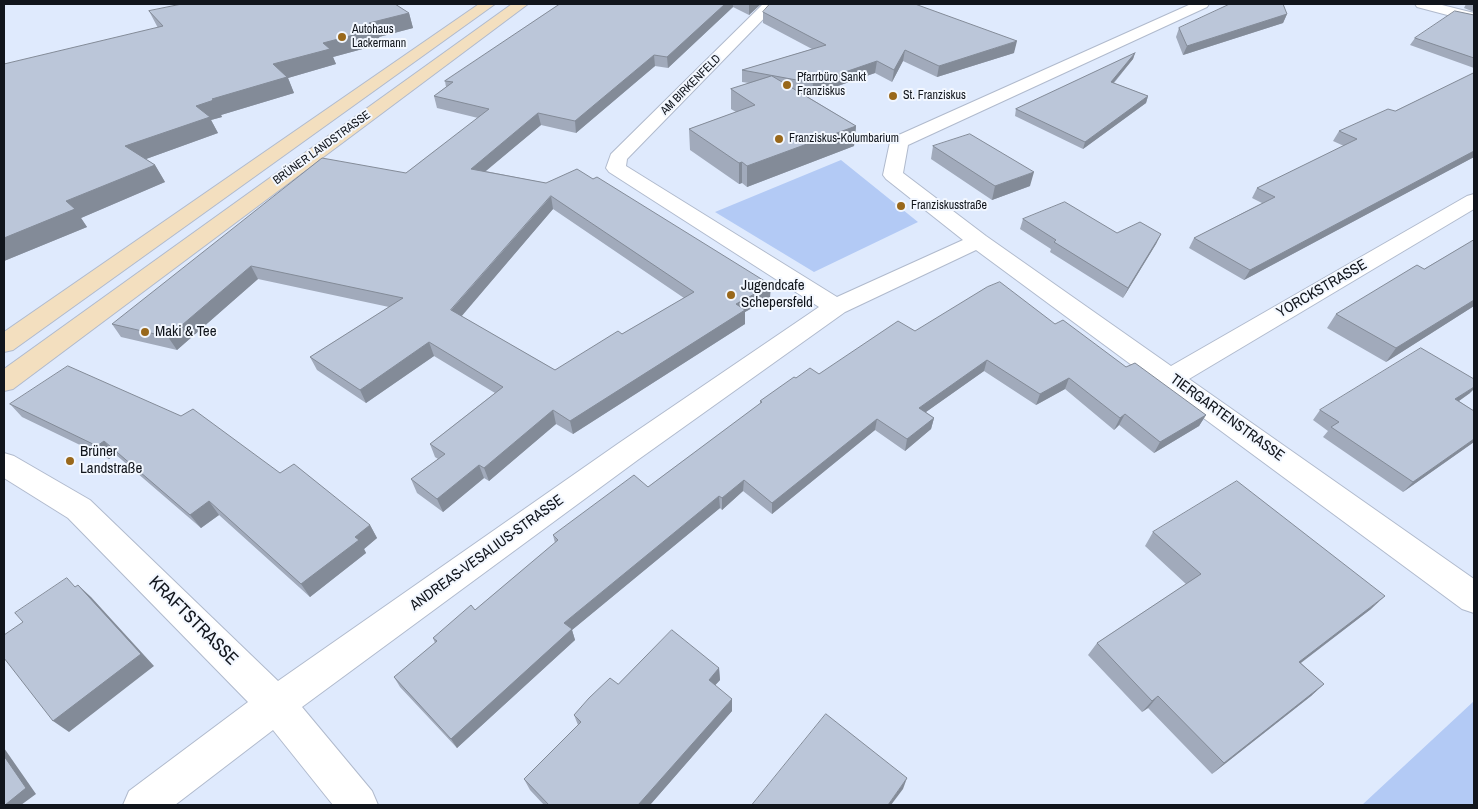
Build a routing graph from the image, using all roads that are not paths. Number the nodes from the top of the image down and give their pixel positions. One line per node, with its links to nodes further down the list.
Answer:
1 (488, 4): 10 (main road, BRÜNER LANDSTRASSE)
2 (521, 4): 12 (main road, BRÜNER LANDSTRASSE)
3 (772, 4): 9 (street, AM BIRKENFELD)
4 (1202, 4): 8 (street)
5 (1424, 4): 6 (street)
6 (1474, 18)
7 (1474, 200): 11 (street, YORCKSTRASSE)
8 (978, 241): 9 (street); 11 (street, TIERGARTENSTRASSE)
9 (836, 307): 15 (street, ANDREAS-VESALIUS-STRASSE)
10 (4, 344)
11 (1171, 378): 14 (street, TIERGARTENSTRASSE)
12 (4, 382)
13 (4, 464): 15 (street, KRAFTSTRASSE)
14 (1474, 598)
15 (276, 704): 16 (street, ANDREAS-VESALIUS-STRASSE); 17 (street, KRAFTSTRASSE)
16 (143, 805)
17 (358, 805)

